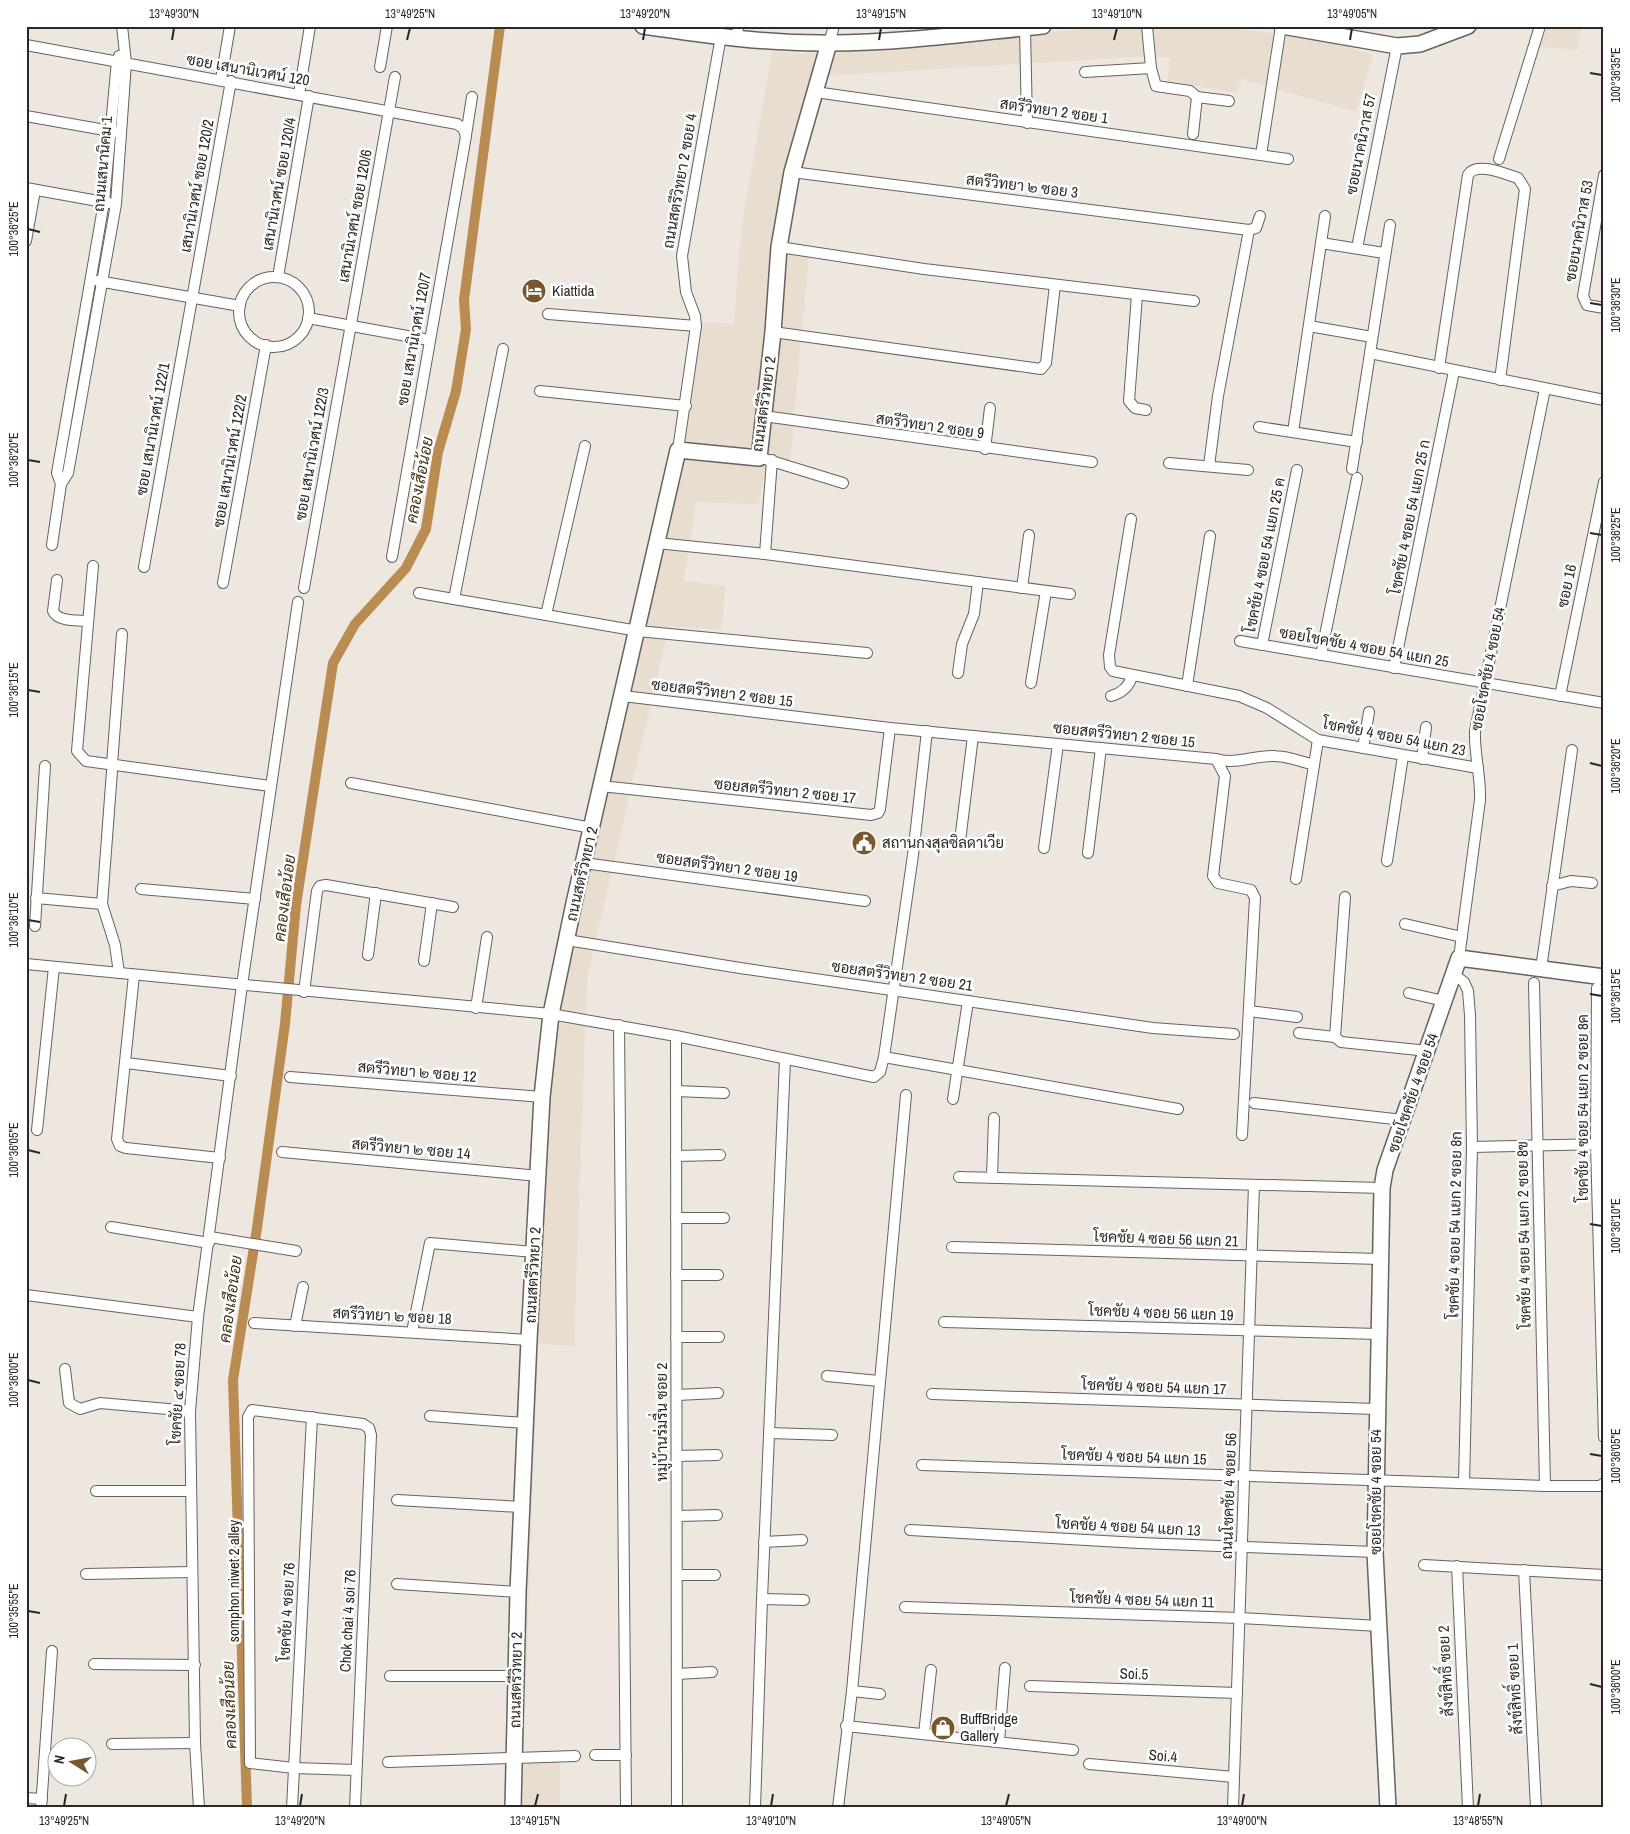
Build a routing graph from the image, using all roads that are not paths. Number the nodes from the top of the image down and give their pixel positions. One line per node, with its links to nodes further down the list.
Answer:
1 (122, 26): 18 (street, ถนนเสนานิคม 1)
2 (230, 26): 23 (street, เสนานิเวศน์ ซอย 120/2)
3 (310, 26): 25 (street, เสนานิเวศน์ ซอย 120/4)
4 (387, 26): 19 (street)
5 (643, 26): 14 (street)
6 (834, 26): 15 (street)
7 (1043, 26): 12 (street)
8 (1147, 26): 20 (street)
9 (1282, 26): 17 (street); 36 (street)
10 (1468, 26): 17 (street)
11 (1540, 26): 38 (street)
12 (1025, 28): 15 (street); 31 (street)
13 (738, 32): 14 (street); 15 (street)
14 (721, 36): 65 (street, ถนนสตรีวิทยา 2 ซอย 4)
15 (829, 44): 24 (street, ถนนสตรีวิทยา 2)
16 (26, 45): 18 (street, ซอย เสนานิเวศน์ 120)
17 (1396, 46): 51 (street, ซอยนาคนิวาส 57)
18 (121, 62): 23 (street, ซอย เสนานิเวศน์ 120); 32 (street, ถนนเสนานิคม 1); 34 (street, ถนนเสนานิคม 1)
19 (380, 67)
20 (1152, 68): 21 (street); 27 (street)
21 (1086, 72)
22 (395, 77): 29 (street, เสนานิเวศน์ ซอย 120/6)
23 (226, 80): 25 (street, ซอย เสนานิเวศน์ 120); 58 (street, เสนานิเวศน์ ซอย 120/2)
24 (815, 92): 31 (street, สตรีวิทยา 2 ซอย 1); 39 (street, ถนนสตรีวิทยา 2)
25 (304, 95): 29 (street, ซอย เสนานิเวศน์ 120); 53 (street, เสนานิเวศน์ ซอย 120/4)
26 (472, 97): 33 (street, ซอย เสนานิเวศน์ 120/7)
27 (1197, 97): 28 (street); 35 (street)
28 (1229, 101)
29 (389, 111): 33 (street, ซอย เสนานิเวศน์ 120); 64 (street, เสนานิเวศน์ ซอย 120/6)
30 (26, 116): 32 (street)
31 (1027, 123): 36 (street, สตรีวิทยา 2 ซอย 1)
32 (111, 131): 34 (street); 42 (street, ถนนเสนานิคม 1)
33 (465, 132): 69 (street, ซอย เสนานิเวศน์ 120/7)
34 (122, 133): 43 (street, ถนนเสนานิคม 1)
35 (1193, 134)
36 (1261, 155): 37 (street, สตรีวิทยา 2 ซอย 1)
37 (1288, 159)
38 (1499, 159)
39 (792, 172): 47 (street, สตรีวิทยา ๒ ซอย 3); 50 (street, ถนนสตรีวิทยา 2)
40 (1604, 175): 61 (street, ซอยนาคนิวาส 53)
41 (31, 189): 42 (street); 48 (street)
42 (104, 202): 43 (street); 54 (street, ถนนเสนานิคม 1)
43 (116, 204): 55 (street, ถนนเสนานิคม 1)
44 (1260, 216): 47 (street)
45 (1325, 216): 49 (street)
46 (1390, 225): 52 (street)
47 (1249, 230): 92 (street)
48 (26, 241)
49 (1321, 243): 51 (street); 66 (street)
50 (779, 247): 56 (street); 67 (street, ถนนสตรีวิทยา 2)
51 (1357, 248): 52 (street)
52 (1384, 253): 68 (street)
53 (278, 277): 60 (street); 63 (street)
54 (91, 280): 55 (street); 97 (street, ถนนเสนานิคม 1)
55 (102, 282): 58 (street); 97 (street, ถนนเสนานิคม 1)
56 (1055, 285): 57 (street); 67 (street)
57 (1137, 295): 59 (street); 81 (street)
58 (192, 297): 60 (street); 106 (street, ซอย เสนานิเวศน์ 122/1)
59 (1194, 301)
60 (240, 306): 70 (street)
61 (1604, 308)
62 (548, 314): 65 (street)
63 (308, 318): 64 (street); 70 (street)
64 (351, 325): 69 (street); 110 (street, ซอย เสนานิเวศน์ 122/3)
65 (696, 326): 79 (street, ถนนสตรีวิทยา 2 ซอย 4)
66 (1309, 326): 68 (street); 84 (street)
67 (773, 332): 82 (street, ถนนสตรีวิทยา 2)
68 (1372, 337): 72 (street)
69 (429, 340): 104 (street, ซอย เสนานิเวศน์ 120/7)
70 (266, 346): 109 (street, ซอย เสนานิเวศน์ 122/2)
71 (503, 349): 115 (street)
72 (1370, 353): 73 (street); 85 (street)
73 (1439, 368): 74 (street); 75 (street)
74 (1454, 371): 75 (street); 125 (street, โชคชัย 4 ซอย 54 แยก 25 ก)
75 (1500, 380): 76 (street)
76 (1545, 389): 78 (street); 129 (street, ซอยโชคชัย 4 ซอย 54)
77 (540, 391): 79 (street)
78 (1604, 400)
79 (686, 406): 88 (street, ถนนสตรีวิทยา 2 ซอย 4)
80 (990, 408): 87 (street)
81 (1146, 410)
82 (764, 416): 87 (street, สตรีวิทยา 2 ซอย 9); 89 (street, ถนนสตรีวิทยา 2)
83 (1259, 428): 84 (street)
84 (1293, 432): 85 (street)
85 (1357, 442): 124 (street)
86 (585, 446): 117 (street)
87 (985, 449): 90 (street, สตรีวิทยา 2 ซอย 9)
88 (678, 450): 89 (street, ถนนสตรีวิทยา 2); 101 (street, ถนนสตรีวิทยา 2)
89 (765, 459): 96 (street); 103 (street)
90 (1092, 462)
91 (1169, 464): 92 (street)
92 (1209, 466): 93 (street)
93 (1248, 470)
94 (1297, 470): 122 (street, โชคชัย 4 ซอย 54 แยก 25 ค)
95 (1604, 482): 133 (street, ซอย 16)
96 (843, 483)
97 (61, 484): 102 (street, ถนนเสนานิคม 1)
98 (1131, 519): 127 (street, โชคชัย 4 ซอย 54 แยก 23)
99 (1029, 535): 111 (street)
100 (1210, 536): 130 (street)
101 (657, 543): 103 (street); 119 (street, ถนนสตรีวิทยา 2)
102 (52, 545)
103 (765, 554): 108 (street)
104 (392, 557)
105 (94, 566): 118 (street)
106 (144, 567)
107 (57, 580): 118 (street)
108 (978, 582): 111 (street); 126 (street)
109 (223, 583)
110 (304, 588)
111 (1022, 588): 112 (street)
112 (1046, 591): 114 (street); 128 (street)
113 (419, 592): 115 (street)
114 (1070, 594)
115 (454, 599): 117 (street)
116 (298, 602): 153 (street, โชคชัย ๔ ซอย 78)
117 (546, 615): 119 (street)
118 (88, 621): 150 (street)
119 (638, 631): 123 (street); 131 (street, ถนนสตรีวิทยา 2)
120 (122, 634): 150 (street)
121 (1240, 641): 122 (street, ซอยโชคชัย 4 ซอย 54 แยก 25)
122 (1262, 645): 124 (street, ซอยโชคชัย 4 ซอย 54 แยก 25)
123 (867, 653)
124 (1321, 655): 125 (street, ซอยโชคชัย 4 ซอย 54 แยก 25)
125 (1394, 668): 129 (street, ซอยโชคชัย 4 ซอย 54 แยก 25)
126 (958, 673)
127 (1132, 676): 130 (street, โชคชัย 4 ซอย 54 แยก 23); 132 (street)
128 (1031, 683)
129 (1484, 683): 133 (street, ซอยโชคชัย 4 ซอย 54 แยก 25); 151 (street, ซอยโชคชัย 4 ซอย 54)
130 (1187, 686): 140 (street, โชคชัย 4 ซอย 54 แยก 23)
131 (623, 696): 137 (street, ซอยสตรีวิทยา 2 ซอย 15); 154 (street, ถนนสตรีวิทยา 2)
132 (1111, 696)
133 (1560, 696): 134 (street, ซอยโชคชัย 4 ซอย 54 แยก 25)
134 (1604, 704)
135 (1369, 712): 143 (street)
136 (1426, 727): 147 (street)
137 (890, 728): 138 (street, ซอยสตรีวิทยา 2 ซอย 15); 154 (street, ซอยสตรีวิทยา 2 ซอย 17)
138 (927, 731): 139 (street, ซอยสตรีวิทยา 2 ซอย 15); 190 (street)
139 (973, 736): 141 (street, ซอยสตรีวิทยา 2 ซอย 15); 156 (street)
140 (1318, 740): 143 (street, โชคชัย 4 ซอย 54 แยก 23); 148 (street)
141 (1058, 744): 142 (street, ซอยสตรีวิทยา 2 ซอย 15); 157 (street)
142 (1101, 748): 146 (street, ซอยสตรีวิทยา 2 ซอย 15); 158 (street)
143 (1363, 748): 145 (street, โชคชัย 4 ซอย 54 แยก 23)
144 (1572, 750): 163 (street, โชคชัย 4 ซอย 54 แยก 2 ซอย 8ข)
145 (1403, 756): 147 (street, โชคชัย 4 ซอย 54 แยก 23); 159 (street)
146 (1216, 759): 148 (street, ซอยสตรีวิทยา 2 ซอย 15); 195 (street)
147 (1422, 760): 151 (street, โชคชัย 4 ซอย 54 แยก 23)
148 (1314, 765): 161 (street)
149 (45, 766): 167 (street)
150 (112, 767): 153 (street); 171 (street)
151 (1478, 768): 176 (street, ซอยโชคชัย 4 ซอย 54)
152 (351, 783): 155 (street)
153 (270, 786): 168 (street, โชคชัย ๔ ซอย 78)
154 (602, 786): 155 (street, ถนนสตรีวิทยา 2)
155 (592, 828): 160 (street, ถนนสตรีวิทยา 2)
156 (960, 841)
157 (1044, 848)
158 (1088, 853)
159 (1386, 861)
160 (584, 863): 169 (street, ซอยสตรีวิทยา 2 ซอย 19); 177 (street, ถนนสตรีวิทยา 2)
161 (1296, 879)
162 (1592, 883): 163 (street)
163 (1552, 886): 186 (street, โชคชัย 4 ซอย 54 แยก 2 ซอย 8ข)
164 (142, 889): 168 (street)
165 (376, 894): 170 (street); 178 (street); 189 (street)
166 (1345, 897): 202 (street)
167 (36, 898): 171 (street); 174 (street)
168 (255, 900): 188 (street, โชคชัย ๔ ซอย 78)
169 (865, 901)
170 (432, 903): 172 (street); 180 (street)
171 (102, 904): 183 (street)
172 (453, 907)
173 (1405, 924): 176 (street)
174 (35, 926)
175 (487, 937): 194 (street)
176 (1462, 937): 179 (street, ซอยโชคชัย 4 ซอย 54)
177 (567, 940): 190 (street, ซอยสตรีวิทยา 2 ซอย 21); 196 (street, ถนนสตรีวิทยา 2)
178 (368, 955)
179 (1459, 958): 185 (street, ซอยโชคชัย 4 ซอย 54); 186 (street)
180 (424, 961)
181 (26, 964): 182 (street)
182 (54, 967): 183 (street); 219 (street)
183 (119, 973): 184 (street)
184 (134, 974): 188 (street); 206 (street)
185 (1453, 974): 193 (street, ซอยโชคชัย 4 ซอย 54); 223 (street, โชคชัย 4 ซอย 54 แยก 2 ซอย 8ก)
186 (1538, 976): 187 (street); 222 (street, โชคชัย 4 ซอย 54 แยก 2 ซอย 8ข)
187 (1601, 983): 221 (street, โชคชัย 4 ซอย 54 แยก 2 ซอย 8ค)
188 (242, 985): 189 (street); 208 (street, โชคชัย ๔ ซอย 78)
189 (295, 991): 194 (street)
190 (894, 991): 192 (street, ซอยสตรีวิทยา 2 ซอย 21); 204 (street)
191 (1409, 993): 193 (street)
192 (968, 1001): 199 (street, ซอยสตรีวิทยา 2 ซอย 21); 207 (street)
193 (1444, 1001): 203 (street, ซอยโชคชัย 4 ซอย 54)
194 (476, 1008): 196 (street)
195 (1249, 1011): 197 (street); 220 (street)
196 (551, 1014): 198 (street); 213 (street, ถนนสตรีวิทยา 2)
197 (1297, 1017)
198 (620, 1025): 201 (street); 326 (street)
199 (1234, 1034)
200 (1299, 1034): 202 (street)
201 (676, 1036): 205 (street); 210 (street, หมู่บ้านร่มรื่น ซอย 2)
202 (1336, 1037): 203 (street)
203 (1428, 1051): 218 (street, ซอยโชคชัย 4 ซอย 54)
204 (884, 1057): 205 (street); 207 (street)
205 (785, 1060): 269 (street)
206 (126, 1063): 208 (street); 227 (street)
207 (957, 1070): 214 (street); 216 (street)
208 (231, 1076): 227 (street, โชคชัย ๔ ซอย 78)
209 (290, 1077): 213 (street, สตรีวิทยา ๒ ซอย 12)
210 (676, 1092): 211 (street); 226 (street, หมู่บ้านร่มรื่น ซอย 2)
211 (724, 1093)
212 (906, 1095): 259 (street)
213 (542, 1097): 228 (street, ถนนสตรีวิทยา 2)
214 (953, 1099)
215 (1254, 1103): 218 (street)
216 (1178, 1109)
217 (994, 1118): 230 (street)
218 (1403, 1120): 232 (street, ซอยโชคชัย 4 ซอย 54)
219 (37, 1130)
220 (1242, 1135)
221 (1600, 1144): 222 (street); 233 (street, โชคชัย 4 ซอย 54 แยก 2 ซอย 8ค)
222 (1537, 1146): 223 (street); 279 (street, โชคชัย 4 ซอย 54 แยก 2 ซอย 8ข)
223 (1472, 1148): 278 (street, โชคชัย 4 ซอย 54 แยก 2 ซอย 8ก)
224 (282, 1152): 228 (street, สตรีวิทยา ๒ ซอย 14)
225 (720, 1155): 226 (street)
226 (676, 1156): 234 (street, หมู่บ้านร่มรื่น ซอย 2)
227 (220, 1158): 237 (street, โชคชัย ๔ ซอย 78)
228 (538, 1176): 240 (street, ถนนสตรีวิทยา 2)
229 (960, 1176): 230 (street)
230 (992, 1178): 231 (street)
231 (1254, 1185): 232 (street); 241 (street, ถนนโชคชัย 4 ซอย 56)
232 (1382, 1188): 242 (street, ซอยโชคชัย 4 ซอย 54)
233 (1601, 1215): 271 (street, โชคชัย 4 ซอย 54 แยก 2 ซอย 8ค)
234 (676, 1218): 235 (street); 243 (street, หมู่บ้านร่มรื่น ซอย 2)
235 (724, 1218)
236 (111, 1227): 237 (street)
237 (210, 1240): 239 (street); 247 (street, โชคชัย ๔ ซอย 78)
238 (952, 1248): 241 (street, โชคชัย 4 ซอย 56 แยก 21)
239 (296, 1251)
240 (534, 1252): 251 (street); 256 (street, ถนนสตรีวิทยา 2)
241 (1252, 1256): 242 (street, โชคชัย 4 ซอย 56 แยก 21); 252 (street, ถนนโชคชัย 4 ซอย 56)
242 (1380, 1259): 253 (street, ซอยโชคชัย 4 ซอย 54)
243 (676, 1275): 244 (street); 254 (street, หมู่บ้านร่มรื่น ซอย 2)
244 (718, 1275)
245 (303, 1287): 250 (street)
246 (26, 1296): 247 (street)
247 (198, 1317): 265 (street, โชคชัย ๔ ซอย 78)
248 (944, 1322): 252 (street, โชคชัย 4 ซอย 56 แยก 19)
249 (254, 1323): 250 (street, สตรีวิทยา ๒ ซอย 18)
250 (295, 1326): 251 (street, สตรีวิทยา ๒ ซอย 18)
251 (412, 1332): 256 (street, สตรีวิทยา ๒ ซอย 18)
252 (1249, 1332): 253 (street, โชคชัย 4 ซอย 56 แยก 19); 263 (street, ถนนโชคชัย 4 ซอย 56)
253 (1378, 1334): 264 (street, ซอยโชคชัย 4 ซอย 54)
254 (676, 1337): 255 (street); 262 (street, หมู่บ้านร่มรื่น ซอย 2)
255 (719, 1337)
256 (529, 1340): 268 (street, ถนนสตรีวิทยา 2)
257 (65, 1369): 265 (street)
258 (827, 1376): 259 (street)
259 (879, 1381): 316 (street)
260 (718, 1393): 262 (street)
261 (932, 1394): 263 (street, โชคชัย 4 ซอย 54 แยก 17)
262 (676, 1395): 273 (street, หมู่บ้านร่มรื่น ซอย 2)
263 (1247, 1406): 264 (street, โชคชัย 4 ซอย 54 แยก 17); 275 (street, ถนนโชคชัย 4 ซอย 56)
264 (1376, 1409): 276 (street, ซอยโชคชัย 4 ซอย 54)
265 (190, 1411): 281 (street, โชคชัย ๔ ซอย 78)
266 (430, 1416): 268 (street)
267 (312, 1417): 331 (street, โชคชัย 4 ซอย 76); 331 (street, somphon niwet 2 alley); 332 (street, Chok chai 4 soi 76)
268 (525, 1423): 283 (street, ถนนสตรีวิทยา 2)
269 (769, 1433): 270 (street); 288 (street)
270 (832, 1435)
271 (1604, 1437)
272 (717, 1455): 273 (street)
273 (677, 1456): 285 (street, หมู่บ้านร่มรื่น ซอย 2)
274 (922, 1465): 275 (street, โชคชัย 4 ซอย 54 แยก 15)
275 (1244, 1476): 276 (street, โชคชัย 4 ซอย 54 แยก 15); 289 (street, ถนนโชคชัย 4 ซอย 56)
276 (1375, 1480): 278 (street, โชคชัย 4 ซอย 54 แยก 15); 290 (street, ซอยโชคชัย 4 ซอย 54)
277 (1604, 1482): 279 (street, โชคชัย 4 ซอย 54 แยก 15)
278 (1464, 1483): 279 (street, โชคชัย 4 ซอย 54 แยก 15)
279 (1545, 1486)
280 (96, 1491): 281 (street)
281 (189, 1491): 294 (street, โชคชัย ๔ ซอย 78)
282 (397, 1500): 283 (street)
283 (521, 1507): 300 (street, ถนนสตรีวิทยา 2)
284 (717, 1514): 285 (street)
285 (677, 1516): 297 (street, หมู่บ้านร่มรื่น ซอย 2)
286 (910, 1530): 289 (street, โชคชัย 4 ซอย 54 แยก 13)
287 (802, 1540): 288 (street)
288 (764, 1542): 301 (street)
289 (1242, 1547): 290 (street, โชคชัย 4 ซอย 54 แยก 13); 304 (street, ถนนโชคชัย 4 ซอย 56)
290 (1375, 1552): 305 (street, ซอยโชคชัย 4 ซอย 54)
291 (1424, 1565): 292 (street)
292 (1457, 1566): 293 (street); 346 (street, สังข์สิทธิ์ ซอย 2)
293 (1524, 1570): 298 (street); 347 (street, สังข์สิทธิ์ ซอย 1)
294 (191, 1572): 295 (street); 308 (street, โชคชัย ๔ ซอย 78)
295 (86, 1574)
296 (715, 1574): 297 (street)
297 (677, 1575): 312 (street, หมู่บ้านร่มรื่น ซอย 2)
298 (1604, 1575)
299 (397, 1584): 300 (street)
300 (518, 1592): 314 (street, ถนนสตรีวิทยา 2)
301 (762, 1599): 302 (street); 342 (street)
302 (804, 1600)
303 (904, 1607): 304 (street, โชคชัย 4 ซอย 54 แยก 11)
304 (1240, 1618): 305 (street, โชคชัย 4 ซอย 54 แยก 11); 317 (street, ถนนโชคชัย 4 ซอย 56)
305 (1379, 1626): 345 (street, ซอยโชคชัย 4 ซอย 54)
306 (52, 1651): 335 (street)
307 (94, 1664): 308 (street)
308 (195, 1665): 322 (street, โชคชัย ๔ ซอย 78)
309 (1005, 1668): 321 (street)
310 (931, 1670): 320 (street)
311 (712, 1672): 312 (street)
312 (677, 1674): 341 (street, หมู่บ้านร่มรื่น ซอย 2)
313 (390, 1676): 314 (street)
314 (516, 1676): 328 (street, ถนนสตรีวิทยา 2)
315 (1030, 1686): 317 (street, Soi.5)
316 (852, 1691): 318 (street); 319 (street)
317 (1237, 1693): 333 (street, ถนนโชคชัย 4 ซอย 56)
318 (880, 1694)
319 (846, 1726): 320 (street); 343 (street)
320 (924, 1734): 321 (street)
321 (998, 1741): 324 (street)
322 (195, 1742): 323 (street); 336 (street, โชคชัย ๔ ซอย 78)
323 (112, 1744)
324 (1073, 1750)
325 (595, 1755): 326 (street)
326 (626, 1755): 340 (street)
327 (575, 1756): 328 (street)
328 (515, 1757): 329 (street); 339 (street, ถนนสตรีวิทยา 2)
329 (388, 1762)
330 (1089, 1764): 333 (street, Soi.4)
331 (294, 1768): 332 (street, somphon niwet 2 alley); 337 (street, โชคชัย 4 ซอย 76)
332 (356, 1770): 338 (street, Chok chai 4 soi 76)
333 (1234, 1777): 344 (street, ถนนโชคชัย 4 ซอย 56)
334 (26, 1798): 335 (street)
335 (42, 1803)
336 (199, 1808)
337 (292, 1808)
338 (355, 1808)
339 (513, 1808)
340 (626, 1808)
341 (677, 1808)
342 (756, 1808)
343 (838, 1808)
344 (1233, 1808)
345 (1388, 1808)
346 (1468, 1808)
347 (1536, 1808)

